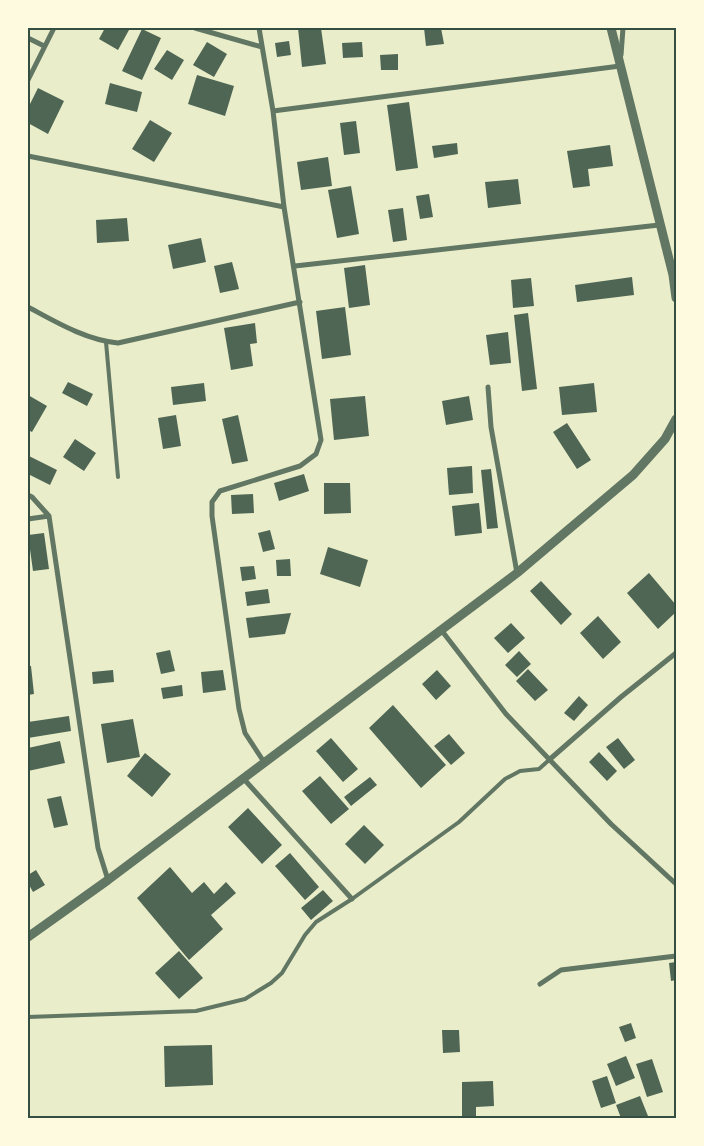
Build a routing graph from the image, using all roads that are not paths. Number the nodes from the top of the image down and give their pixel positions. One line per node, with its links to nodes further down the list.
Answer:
1 (54, 28): 7 (street)
2 (196, 28): 8 (street)
3 (259, 28): 8 (street)
4 (611, 28): 9 (street)
5 (623, 28): 9 (street)
6 (28, 38): 7 (street)
7 (44, 46): 10 (street)
8 (262, 47): 11 (street)
9 (620, 66): 11 (street); 14 (street)
10 (28, 80)
11 (273, 111): 13 (street)
12 (28, 156): 13 (street)
13 (284, 207): 15 (street)
14 (659, 225): 15 (street); 16 (street)
15 (295, 266): 17 (street)
16 (676, 298)
17 (300, 302): 19 (street); 30 (street)
18 (28, 307): 19 (street)
19 (106, 342): 22 (lane)
20 (488, 387): 26 (street)
21 (676, 419): 26 (street)
22 (118, 477)
23 (28, 495): 24 (street)
24 (48, 516): 25 (street); 33 (street)
25 (28, 519)
26 (517, 573): 27 (street)
27 (442, 631): 29 (street); 30 (street)
28 (676, 653): 29 (street)
29 (550, 760): 34 (street); 36 (lane)
30 (264, 762): 31 (street)
31 (243, 778): 33 (street); 36 (street)
32 (676, 874): 34 (street)
33 (108, 880): 37 (street)
34 (671, 880): 35 (street)
35 (676, 884)
36 (352, 898): 40 (lane)
37 (28, 937)
38 (676, 956): 39 (street)
39 (540, 984)
40 (28, 1017)

